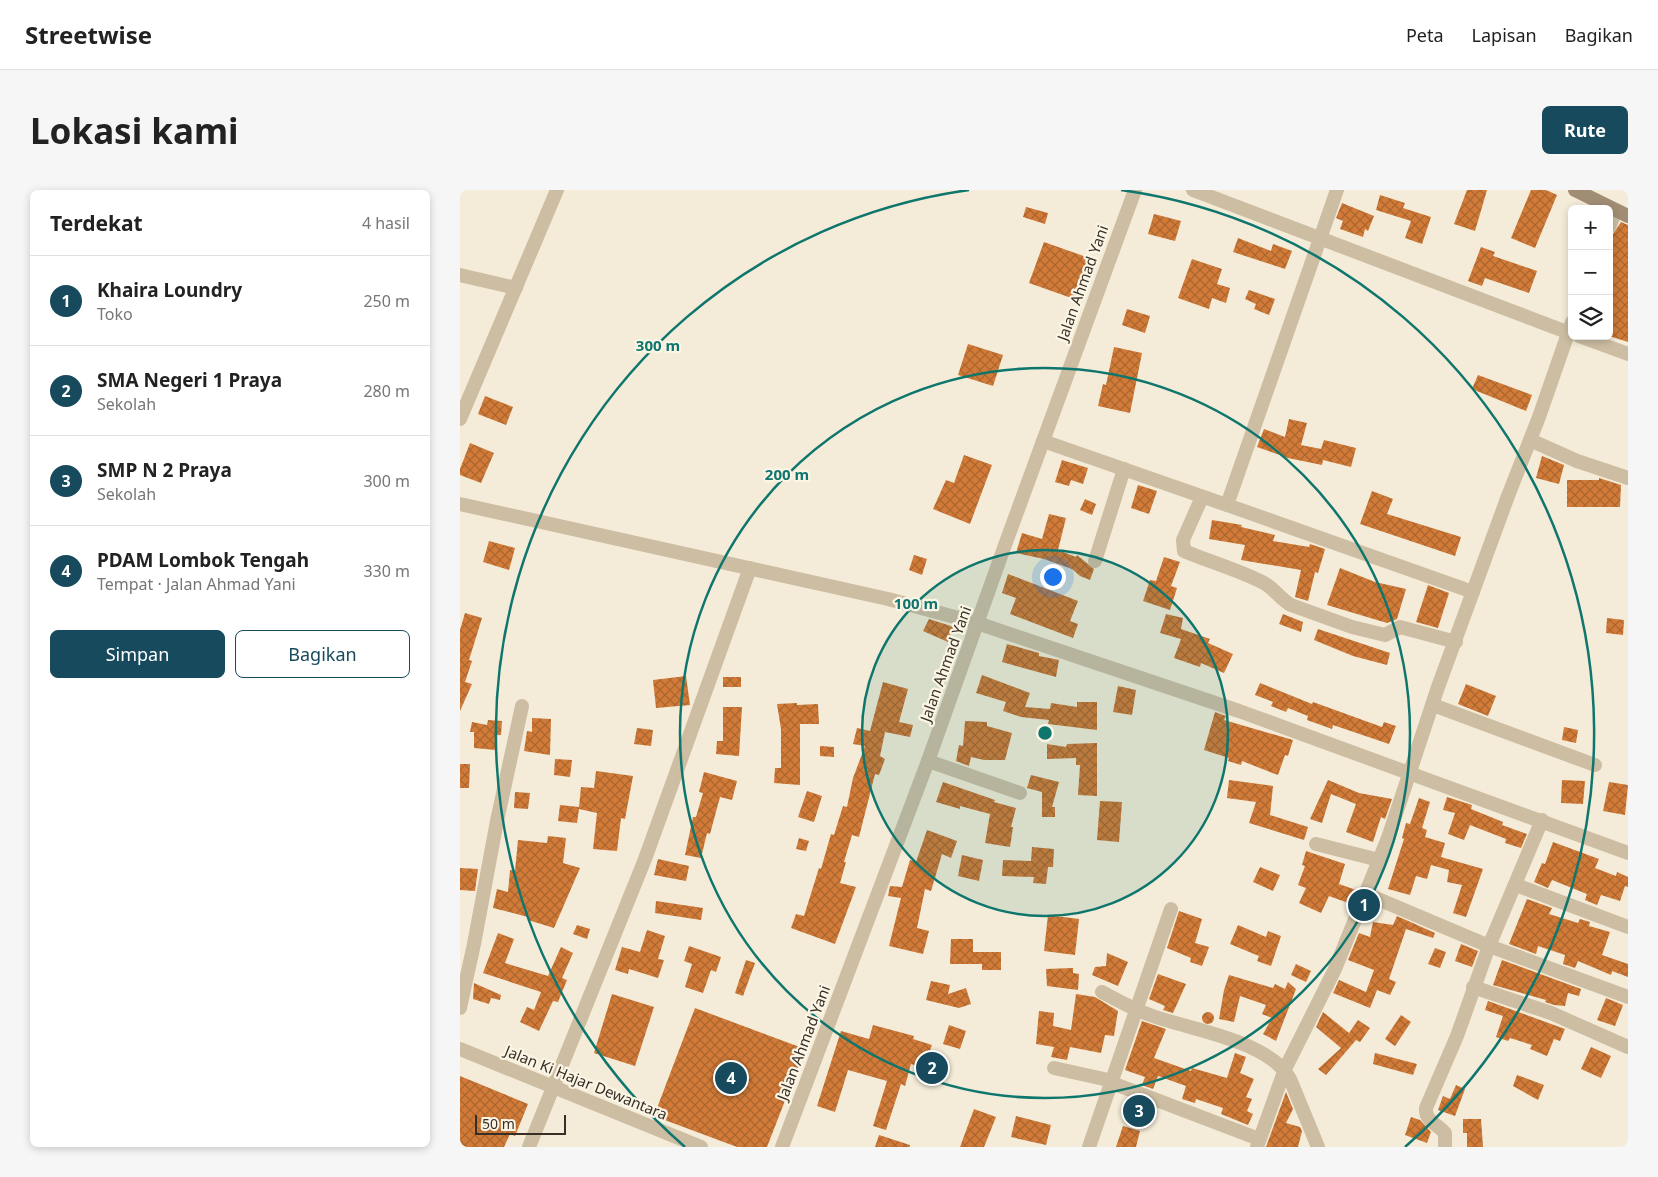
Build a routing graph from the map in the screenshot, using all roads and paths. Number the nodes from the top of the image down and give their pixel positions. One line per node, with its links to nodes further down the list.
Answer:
1 (557, 190): 10 (street)
2 (1135, 190): 17 (street, Jalan Ahmad Yani)
3 (1193, 190): 8 (street)
4 (1337, 190): 8 (street)
5 (1575, 190): 6 (main road)
6 (1622, 214): 7 (street)
7 (1613, 223)
8 (1320, 237): 11 (street); 22 (street)
9 (460, 275): 10 (street)
10 (516, 288): 15 (street)
11 (1568, 330)
12 (1569, 340): 16 (street)
13 (1594, 340): 14 (street)
14 (1628, 354)
15 (460, 419)
16 (1530, 440): 19 (street); 25 (street)
17 (1043, 441): 18 (street); 26 (street, Jalan Ahmad Yani)
18 (1124, 470): 20 (street); 23 (street)
19 (1628, 478)
20 (1202, 497): 22 (street); 27 (street)
21 (460, 504): 24 (street)
22 (1227, 505): 25 (street)
23 (1095, 561)
24 (750, 568): 26 (street); 53 (street)
25 (1473, 592): 27 (street)
26 (977, 624): 30 (street, Jalan Ahmad Yani); 32 (street)
27 (1456, 642): 28 (street)
28 (1432, 705): 31 (street); 32 (street)
29 (522, 706): 46 (street)
30 (928, 761): 33 (street); 57 (street, Jalan Ahmad Yani)
31 (1595, 765)
32 (1410, 774): 34 (street); 37 (street)
33 (1020, 793)
34 (1542, 820): 36 (street); 38 (street)
35 (1316, 844): 37 (street)
36 (1628, 853)
37 (1379, 860): 39 (street)
38 (1516, 885): 41 (street); 42 (street)
39 (1366, 894): 42 (street); 51 (street)
40 (1171, 909): 47 (street)
41 (1628, 927)
42 (1488, 946): 43 (street); 45 (street)
43 (1474, 987): 48 (street); 60 (street)
44 (1102, 992): 47 (street)
45 (1628, 997)
46 (460, 1008)
47 (1135, 1010): 51 (street); 52 (street)
48 (1628, 1047)
49 (460, 1049): 53 (street, Jalan Ki Hajar Dewantara)
50 (1054, 1068): 52 (street)
51 (1285, 1069): 54 (street); 59 (street)
52 (1113, 1082): 54 (street); 58 (street)
53 (552, 1088): 55 (street); 56 (street, Jalan Ki Hajar Dewantara)
54 (1258, 1143)
55 (530, 1147)
56 (700, 1147)
57 (782, 1147)
58 (1089, 1147)
59 (1318, 1147)
60 (1445, 1147)

